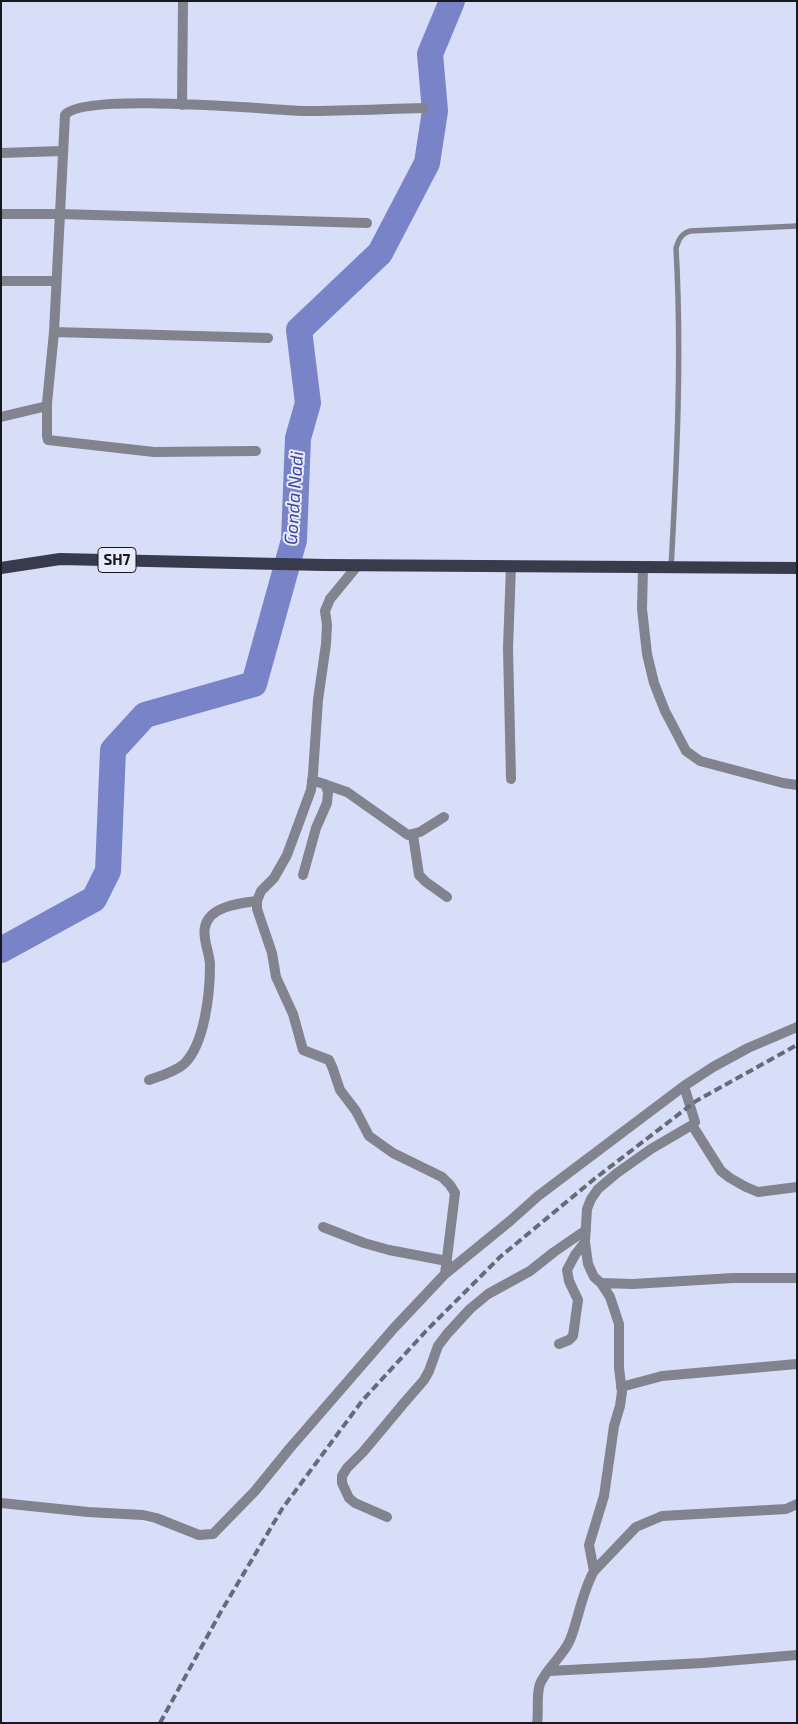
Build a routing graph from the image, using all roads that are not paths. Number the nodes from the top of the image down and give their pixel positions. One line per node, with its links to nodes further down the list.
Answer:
1 (183, 1): 2 (street)
2 (182, 105): 3 (street); 4 (street)
3 (424, 108)
4 (62, 151): 5 (street); 7 (street)
5 (1, 153)
6 (1, 214): 7 (street)
7 (60, 214): 8 (street); 11 (street)
8 (367, 222)
9 (797, 226): 21 (lane)
10 (1, 281): 11 (street)
11 (55, 281): 12 (street)
12 (54, 332): 13 (street); 14 (street)
13 (268, 338)
14 (47, 406): 15 (street); 16 (street)
15 (1, 417)
16 (256, 451)
17 (358, 565): 18 (main road); 19 (main road, SH7); 24 (street)
18 (511, 566): 20 (main road); 23 (street)
19 (1, 568)
20 (643, 568): 21 (main road); 26 (street)
21 (671, 568): 22 (main road)
22 (797, 568)
23 (511, 779)
24 (312, 780): 25 (street); 31 (street)
25 (325, 784): 28 (street); 29 (street)
26 (797, 785)
27 (444, 817): 28 (street)
28 (413, 835): 30 (street)
29 (303, 876)
30 (447, 896)
31 (257, 901): 33 (street); 40 (street)
32 (797, 1027): 34 (street)
33 (149, 1080)
34 (684, 1086): 35 (street); 41 (street)
35 (692, 1125): 36 (street); 38 (street)
36 (797, 1187)
37 (322, 1227): 40 (street)
38 (586, 1230): 39 (street); 49 (street)
39 (585, 1242): 43 (street); 44 (street)
40 (447, 1261): 41 (street)
41 (445, 1274): 47 (street)
42 (797, 1278): 43 (street)
43 (601, 1283): 46 (street)
44 (559, 1344)
45 (797, 1364): 46 (street)
46 (621, 1387): 50 (street)
47 (1, 1503)
48 (797, 1504): 50 (street)
49 (387, 1517)
50 (594, 1571): 52 (street)
51 (797, 1655): 52 (street)
52 (549, 1671): 53 (street)
53 (537, 1723)

